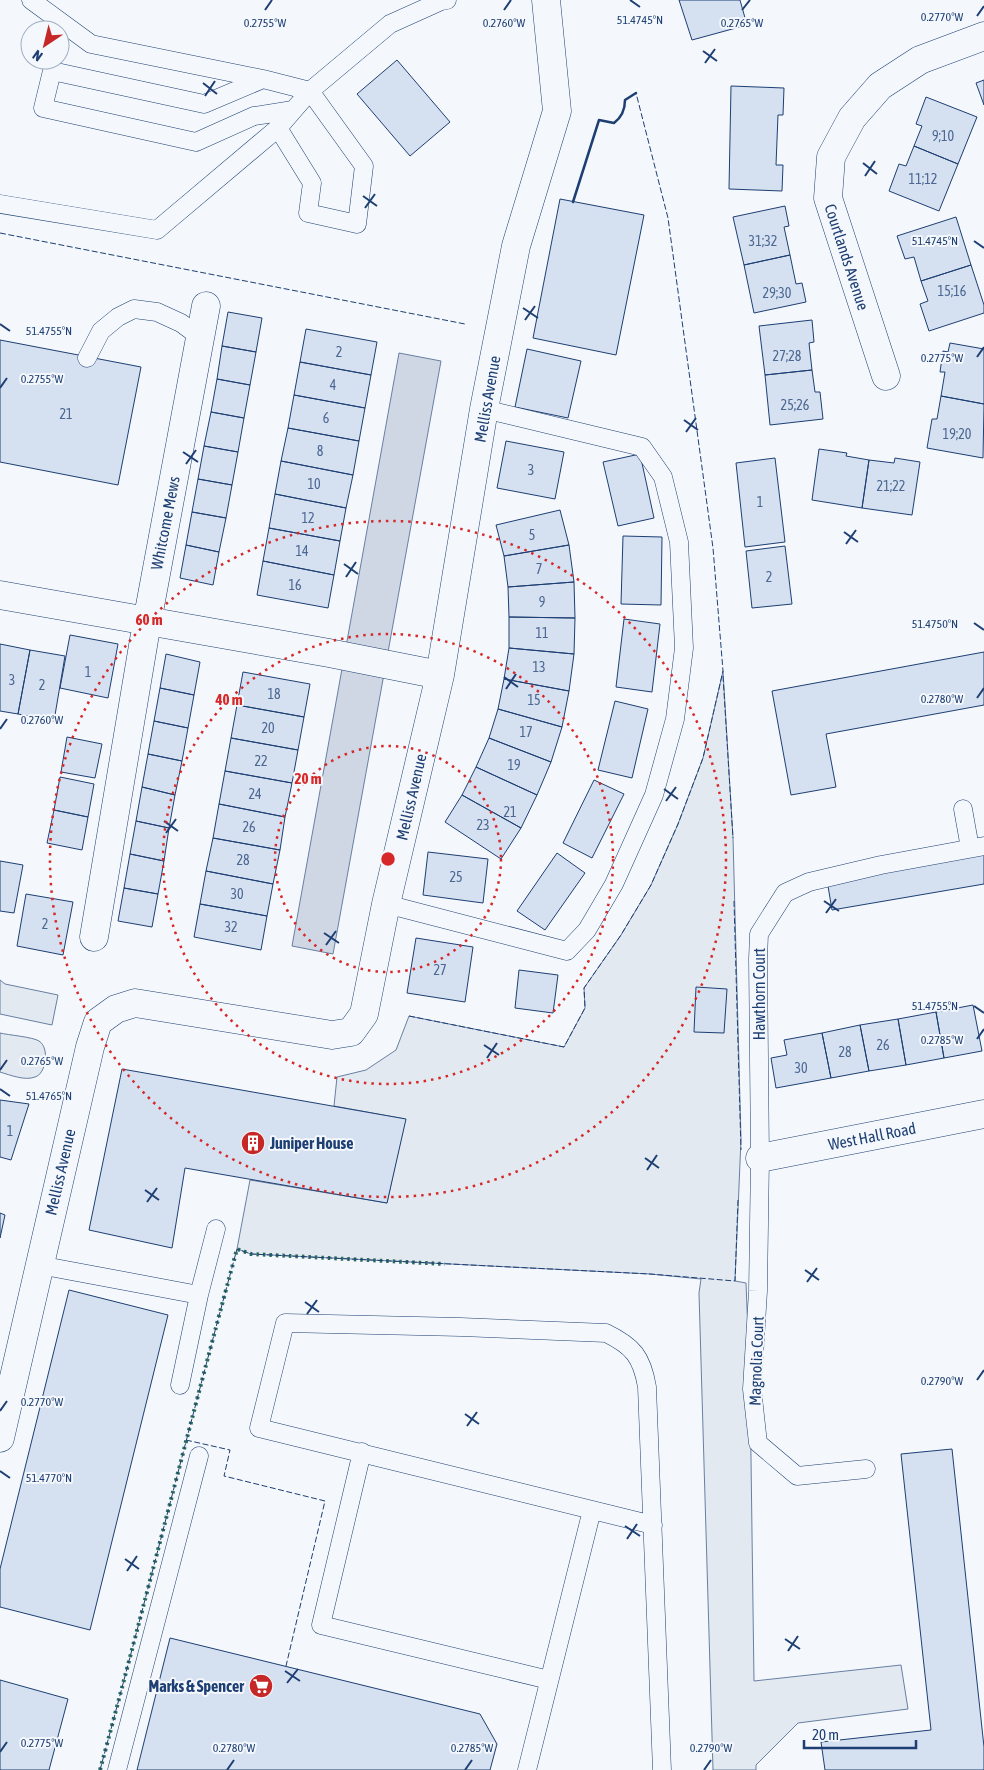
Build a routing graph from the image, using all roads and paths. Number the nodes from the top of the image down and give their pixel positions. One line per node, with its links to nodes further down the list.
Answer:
1 (31, 0): 5 (lane)
2 (447, 0): 6 (lane)
3 (546, 0): 14 (street, Melliss Avenue)
4 (984, 36): 13 (street, Courtlands Avenue)
5 (263, 79): 6 (lane); 7 (lane)
6 (310, 91): 7 (lane); 8 (lane)
7 (293, 110): 8 (lane)
8 (278, 128): 9 (lane)
9 (0, 204)
10 (206, 306): 11 (street, Whitcome Mews)
11 (200, 337): 12 (lane); 16 (street, Whitcome Mews)
12 (88, 358)
13 (886, 376)
14 (484, 410): 17 (street, Melliss Avenue); 20 (lane)
15 (0, 595): 16 (street)
16 (147, 622): 17 (street); 21 (street, Whitcome Mews)
17 (440, 675): 20 (street, Melliss Avenue)
18 (962, 809): 19 (lane)
19 (977, 847): 23 (lane, Hawthorn Court)
20 (386, 904): 25 (street, Melliss Avenue)
21 (94, 937)
22 (984, 1114): 23 (street, West Hall Road)
23 (760, 1158): 31 (lane, Magnolia Court)
24 (216, 1229): 26 (lane)
25 (39, 1265): 26 (lane); 28 (street, Melliss Avenue)
26 (199, 1295): 27 (lane)
27 (180, 1385)
28 (0, 1438)
29 (362, 1452): 32 (lane); 33 (lane); 34 (lane)
30 (199, 1456): 35 (lane)
31 (866, 1469)
32 (592, 1510): 33 (lane); 34 (lane)
33 (653, 1525): 37 (lane)
34 (549, 1680): 36 (lane)
35 (117, 1770)
36 (527, 1770)
37 (662, 1770)

